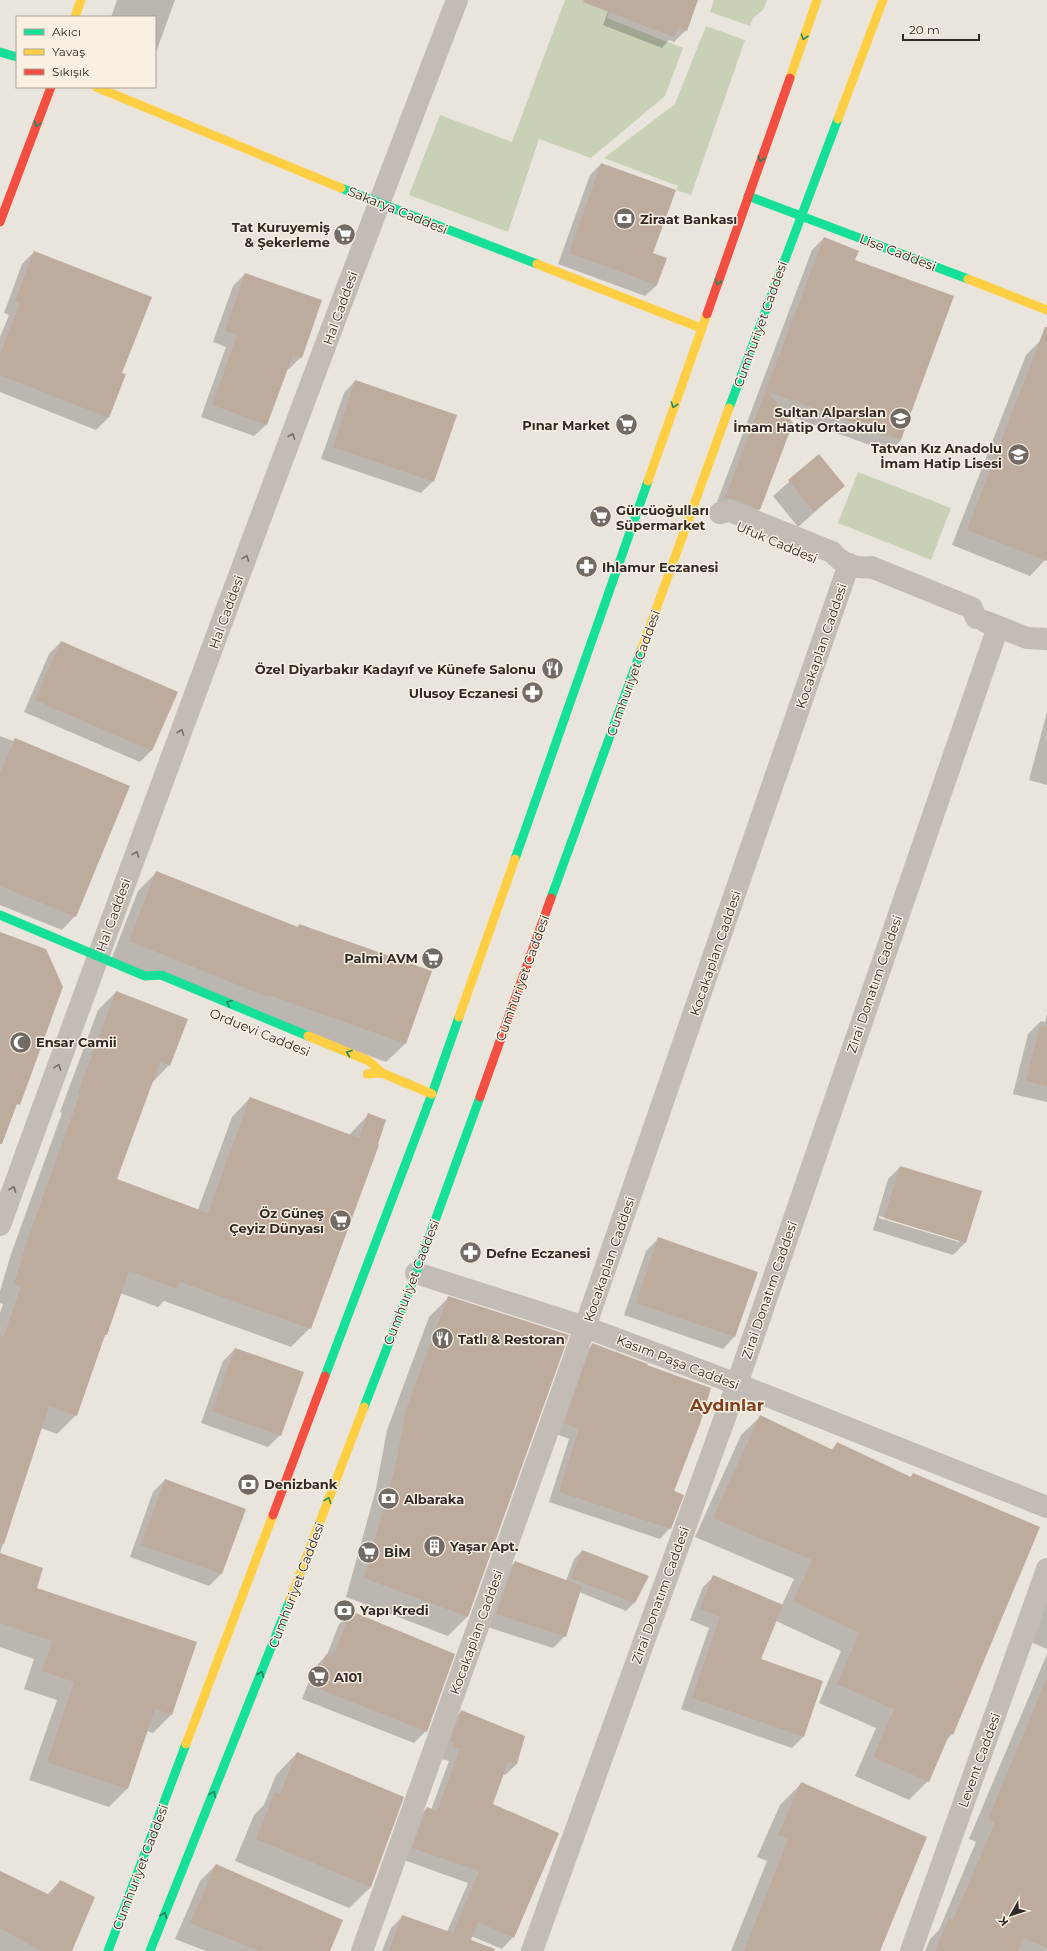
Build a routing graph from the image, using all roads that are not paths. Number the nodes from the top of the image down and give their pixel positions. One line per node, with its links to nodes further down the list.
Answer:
1 (81, 0): 5 (main road)
2 (457, 0): 11 (street, Hal Caddesi)
3 (817, 0): 10 (main road, Cumhuriyet Caddesi, one-way to 10)
4 (883, 0): 12 (main road, Cumhuriyet Caddesi)
5 (76, 16)
6 (0, 52): 7 (main road)
7 (16, 58)
8 (50, 88): 13 (main road, one-way to 13)
9 (98, 88): 11 (main road, Sakarya Caddesi)
10 (748, 196): 12 (main road, Lise Caddesi); 15 (main road, Cumhuriyet Caddesi, one-way to 15)
11 (379, 203): 15 (main road, Sakarya Caddesi); 22 (street, Hal Caddesi, one-way to 11)
12 (801, 215): 14 (main road, Lise Caddesi); 16 (main road, Cumhuriyet Caddesi)
13 (0, 222)
14 (1047, 310)
15 (701, 328): 27 (main road, Cumhuriyet Caddesi, one-way to 27)
16 (694, 503): 17 (street, Ufuk Caddesi); 29 (main road, Cumhuriyet Caddesi)
17 (849, 564): 18 (street, Ufuk Caddesi); 30 (street, Kocakaplan Caddesi)
18 (998, 627): 19 (street, Ufuk Caddesi); 31 (street, Zirai Donatım Caddesi)
19 (1037, 639): 20 (street, Ufuk Caddesi)
20 (1047, 654)
21 (0, 915): 22 (main road, Orduevi Caddesi)
22 (98, 956): 23 (main road, Orduevi Caddesi); 28 (street, Hal Caddesi, one-way to 22)
23 (144, 976): 24 (main road, Orduevi Caddesi); 26 (main road, Orduevi Caddesi, one-way to 23)
24 (152, 985)
25 (356, 1071): 26 (main road, Orduevi Caddesi)
26 (382, 1073): 27 (main road, Orduevi Caddesi)
27 (432, 1094): 34 (main road, Cumhuriyet Caddesi)
28 (0, 1225)
29 (416, 1273): 30 (street, Kasım Paşa Caddesi); 35 (main road, Cumhuriyet Caddesi, one-way to 29)
30 (585, 1327): 31 (street, Kasım Paşa Caddesi); 36 (street, Kocakaplan Caddesi)
31 (736, 1384): 32 (street, Kasım Paşa Caddesi); 37 (street, Zirai Donatım Caddesi)
32 (1047, 1507)
33 (1047, 1569): 38 (street, Levent Caddesi)
34 (108, 1951)
35 (150, 1951)
36 (362, 1951)
37 (532, 1951)
38 (911, 1951)

